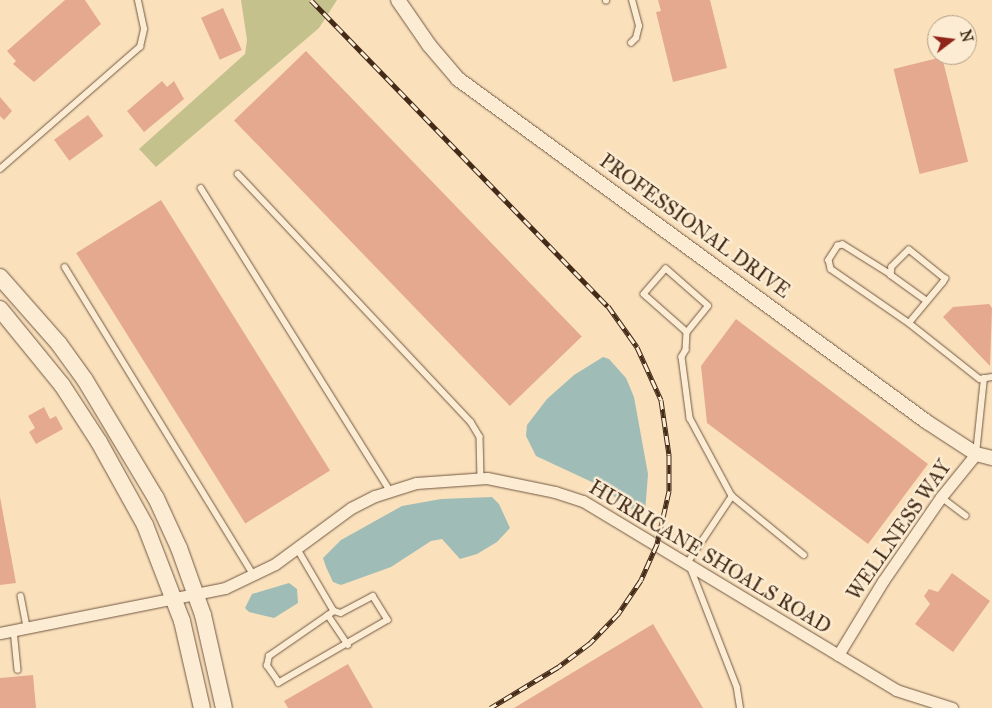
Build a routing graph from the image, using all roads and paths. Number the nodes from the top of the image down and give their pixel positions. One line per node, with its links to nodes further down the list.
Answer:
1 (138, 0): 7 (lane)
2 (398, 0): 5 (street, PROFESSIONAL DRIVE)
3 (410, 0): 5 (street)
4 (632, 0): 6 (lane)
5 (418, 28): 19 (street, PROFESSIONAL DRIVE)
6 (631, 43)
7 (0, 169)
8 (238, 174): 21 (lane)
9 (201, 188): 22 (lane)
10 (65, 268): 29 (lane)
11 (891, 275): 13 (lane); 13 (lane); 15 (lane)
12 (0, 277): 30 (main road)
13 (927, 301): 15 (lane)
14 (0, 309): 32 (main road)
15 (908, 323): 18 (lane)
16 (687, 332): 16 (lane); 23 (lane)
17 (992, 377): 18 (lane)
18 (984, 378): 19 (lane)
19 (976, 454): 20 (street, PROFESSIONAL DRIVE); 24 (street, WELLNESS WAY)
20 (992, 458)
21 (481, 478): 22 (street, HURRICANE SHOALS ROAD); 28 (street, HURRICANE SHOALS ROAD)
22 (390, 490): 26 (street, HURRICANE SHOALS ROAD)
23 (732, 496): 27 (lane); 28 (lane)
24 (941, 497): 25 (lane); 38 (street, WELLNESS WAY)
25 (966, 516)
26 (298, 548): 29 (street, HURRICANE SHOALS ROAD); 33 (lane)
27 (804, 555)
28 (688, 562): 38 (street, HURRICANE SHOALS ROAD); 42 (lane)
29 (254, 576): 30 (street, HURRICANE SHOALS ROAD)
30 (196, 595): 32 (street, HURRICANE SHOALS ROAD); 41 (main road)
31 (22, 596): 34 (lane)
32 (175, 600): 34 (street, HURRICANE SHOALS ROAD); 40 (main road)
33 (331, 613): 37 (lane); 37 (lane); 37 (lane)
34 (27, 628): 35 (street, HURRICANE SHOALS ROAD)
35 (14, 630): 36 (street, HURRICANE SHOALS ROAD); 39 (lane)
36 (0, 634)
37 (348, 645)
38 (838, 655): 43 (street, HURRICANE SHOALS ROAD)
39 (18, 670)
40 (202, 708)
41 (224, 708)
42 (740, 708)
43 (952, 708)

